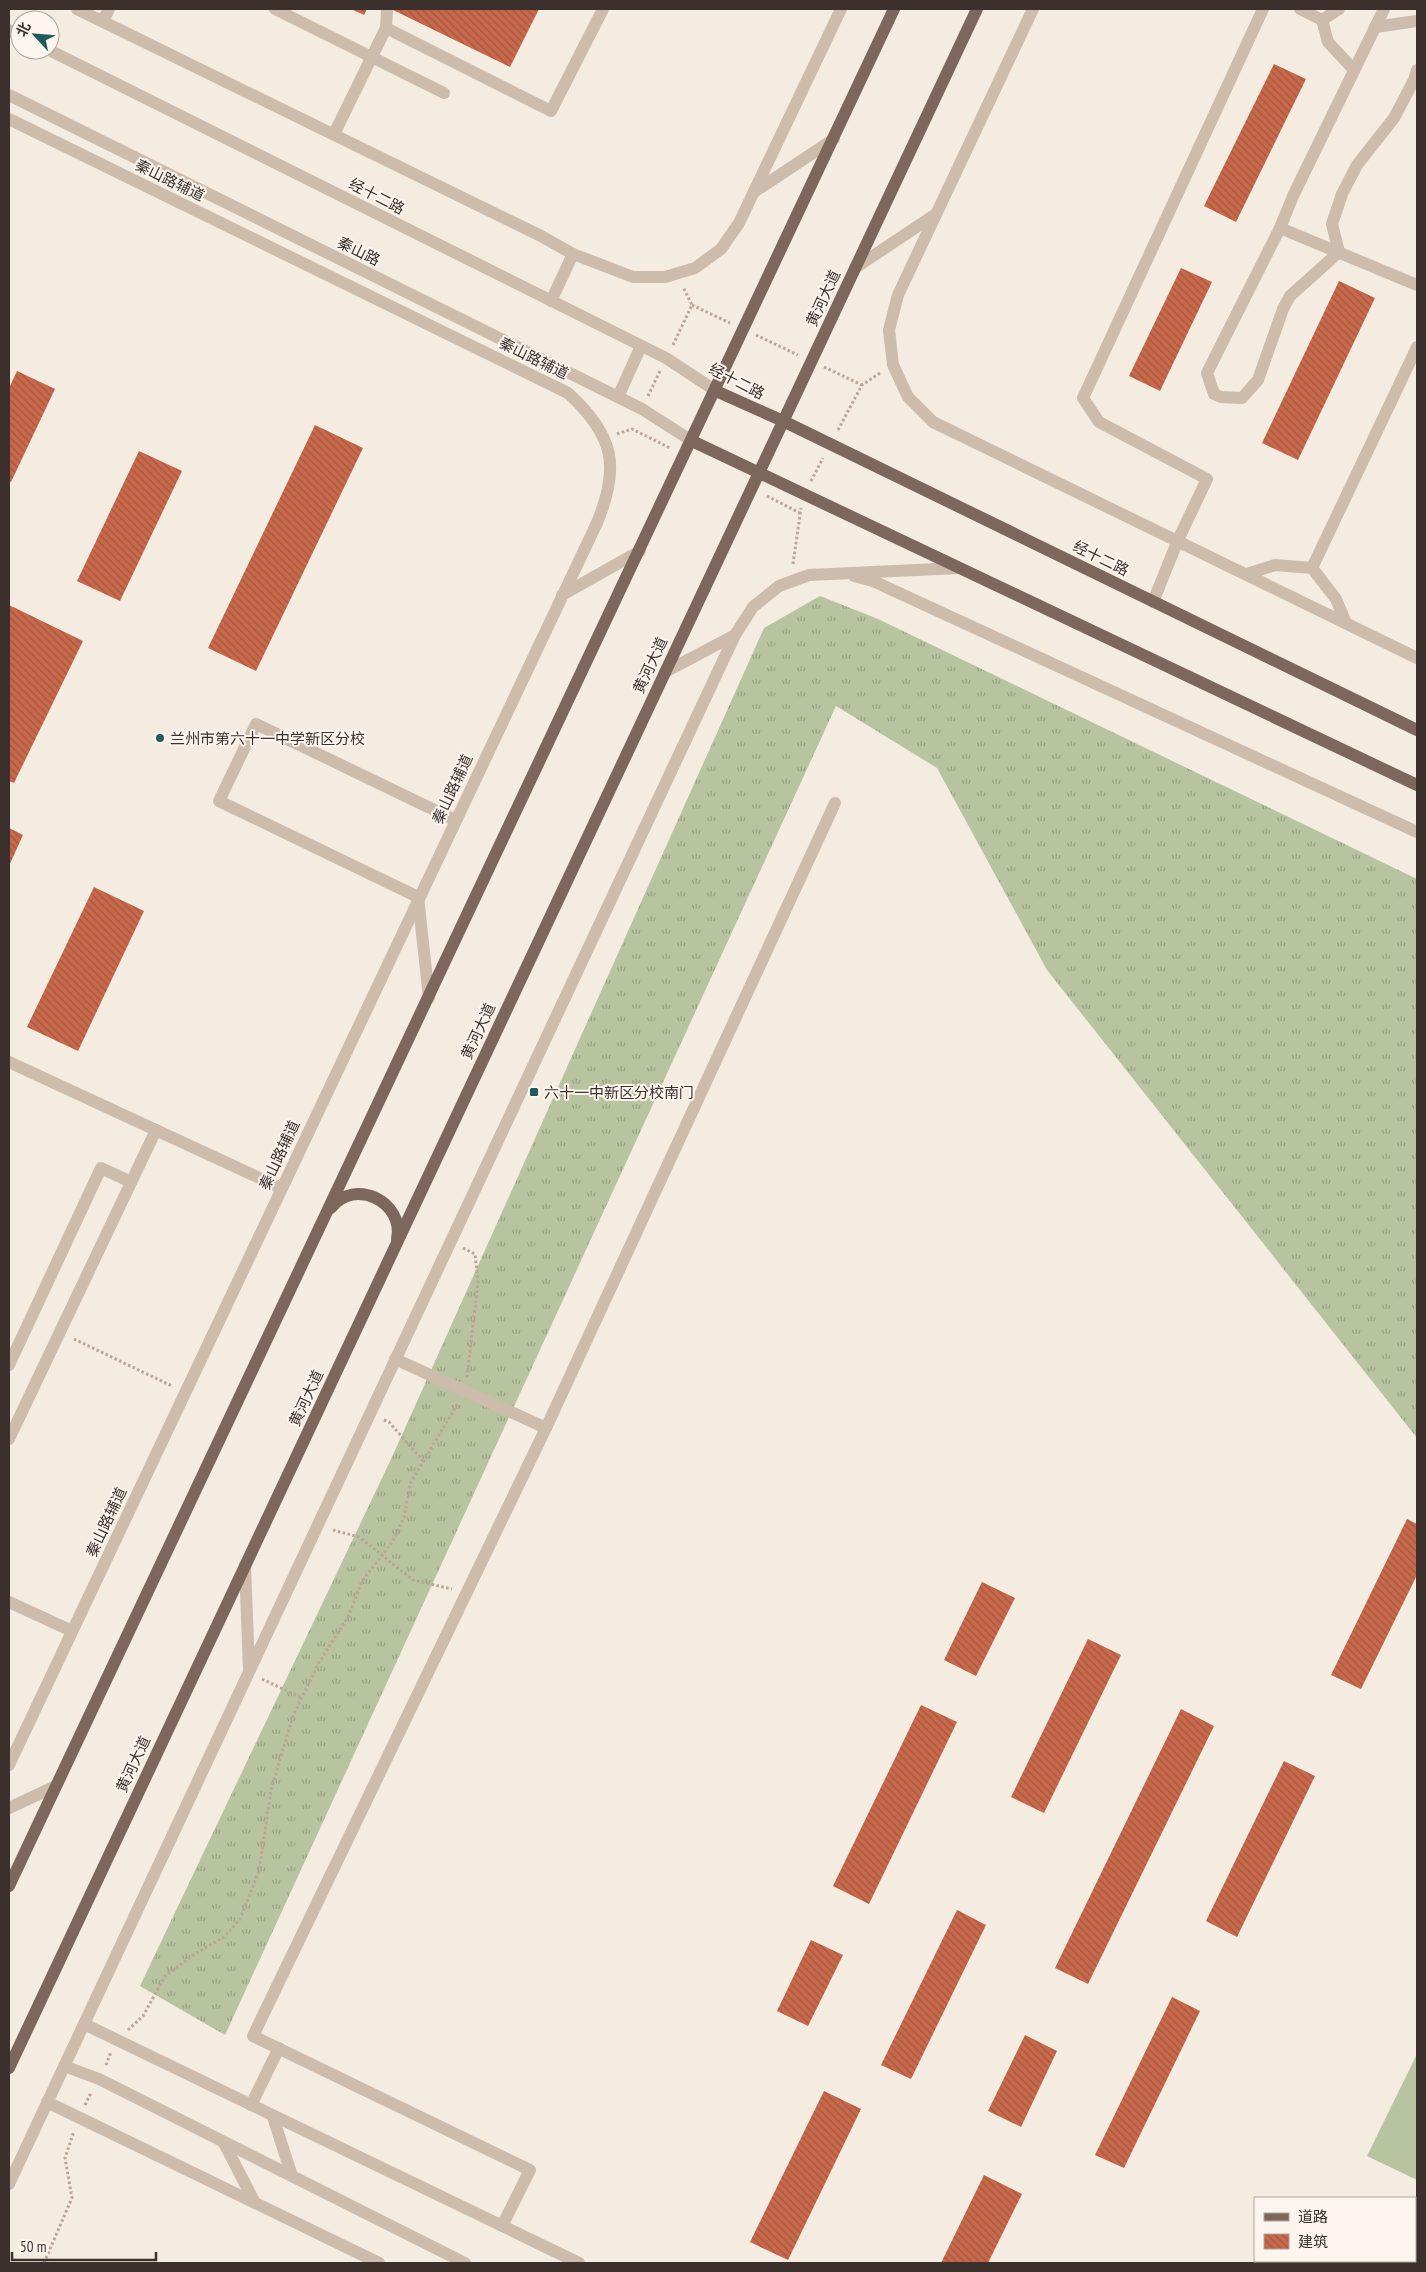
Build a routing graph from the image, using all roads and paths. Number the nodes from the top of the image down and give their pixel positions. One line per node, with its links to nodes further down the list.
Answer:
1 (77, 9): 15 (street)
2 (109, 9): 15 (street)
3 (275, 9): 20 (street)
4 (387, 9): 18 (street)
5 (603, 9): 18 (street)
6 (841, 9): 28 (street)
7 (894, 9): 27 (main road)
8 (977, 9): 33 (main road, 黄河大道)
9 (1033, 9): 29 (street)
10 (1263, 9): 50 (street)
11 (1300, 9): 14 (street)
12 (1339, 9): 14 (street)
13 (1384, 9): 17 (street)
14 (1322, 20): 21 (street)
15 (103, 21): 26 (street)
16 (1417, 21): 17 (street)
17 (1375, 27): 21 (street)
18 (386, 28): 20 (street)
19 (60, 56): 35 (street, 经十二路)
20 (372, 56): 23 (street); 26 (street)
21 (1354, 70): 30 (street)
22 (1417, 70): 31 (street)
23 (444, 93)
24 (9, 95): 44 (street, 秦山路)
25 (9, 120): 57 (street, 秦山路辅道)
26 (334, 134): 32 (street)
27 (834, 139): 28 (street); 37 (main road)
28 (754, 192): 32 (street)
29 (936, 214): 33 (street); 41 (street)
30 (1280, 228): 31 (street); 31 (street)
31 (1339, 252): 34 (street)
32 (573, 254): 35 (street)
33 (855, 268): 40 (main road, 黄河大道)
34 (1417, 285)
35 (551, 301): 38 (street, 经十二路)
36 (692, 305): 37 (path)
37 (745, 330): 40 (path); 43 (main road)
38 (641, 346): 43 (street, 经十二路); 44 (street)
39 (1417, 347): 53 (street)
40 (811, 361): 42 (path); 45 (main road, 黄河大道)
41 (893, 365): 42 (path); 50 (street)
42 (862, 385): 47 (path)
43 (716, 391): 45 (main road, 经十二路); 46 (main road)
44 (618, 397): 46 (street, 秦山路)
45 (783, 421): 47 (main road, 经十二路); 48 (main road, 黄河大道)
46 (692, 441): 48 (main road); 51 (main road)
47 (830, 444): 49 (path); 58 (main road, 经十二路)
48 (759, 472): 49 (main road); 62 (main road, 黄河大道)
49 (805, 494): 52 (main road); 56 (path)
50 (1178, 540): 55 (street); 58 (street)
51 (640, 551): 57 (street); 69 (main road)
52 (959, 568): 54 (street); 64 (main road)
53 (1312, 568): 55 (street); 59 (street)
54 (842, 573): 56 (street); 67 (street)
55 (1247, 574): 59 (street)
56 (790, 582): 60 (street)
57 (562, 595): 66 (street, 秦山路辅道)
58 (1153, 602): 63 (main road, 经十二路)
59 (1346, 622): 61 (street)
60 (735, 635): 62 (street); 75 (street)
61 (1417, 658)
62 (665, 672): 76 (main road, 黄河大道)
63 (1417, 730)
64 (1417, 785)
65 (835, 803): 83 (street)
66 (455, 820): 68 (street, 秦山路辅道); 68 (street)
67 (1417, 832)
68 (418, 897): 69 (street); 73 (street, 秦山路辅道)
69 (429, 998): 74 (main road)
70 (9, 1062): 71 (street)
71 (156, 1130): 72 (street); 73 (street)
72 (131, 1182): 77 (street); 79 (street)
73 (281, 1188): 80 (street, 秦山路辅道)
74 (326, 1215): 76 (main road); 95 (main road)
75 (451, 1241): 78 (street); 81 (path)
76 (394, 1248): 88 (main road, 黄河大道)
77 (60, 1332): 80 (path); 84 (street)
78 (396, 1360): 81 (street); 82 (street)
79 (9, 1365)
80 (185, 1392): 91 (street, 秦山路辅道)
81 (466, 1392): 83 (street); 85 (path)
82 (370, 1414): 85 (path); 86 (street)
83 (546, 1428): 89 (street)
84 (9, 1439)
85 (423, 1461): 87 (path)
86 (318, 1526): 87 (path); 92 (street)
87 (383, 1555): 89 (path); 93 (path)
88 (245, 1565): 92 (street); 102 (main road, 黄河大道)
89 (467, 1593): 100 (street)
90 (9, 1602): 91 (street)
91 (72, 1631): 94 (street, 秦山路辅道)
92 (249, 1672): 93 (path); 98 (street)
93 (302, 1698): 99 (path)
94 (9, 1766)
95 (56, 1786): 96 (street); 97 (main road)
96 (9, 1808)
97 (9, 1886)
98 (84, 2024): 99 (street); 101 (street)
99 (117, 2040): 103 (path); 105 (street)
100 (279, 2048): 105 (street); 112 (street)
101 (64, 2066): 103 (street); 104 (street)
102 (9, 2068)
103 (99, 2079): 107 (path); 108 (street)
104 (47, 2102): 107 (street); 110 (street)
105 (251, 2105): 106 (street)
106 (274, 2116): 109 (street); 112 (street)
107 (78, 2118): 111 (street); 113 (path)
108 (224, 2143): 109 (street); 111 (street)
109 (292, 2176): 115 (street)
110 (9, 2184)
111 (255, 2203): 114 (street)
112 (502, 2226): 116 (street)
113 (44, 2263)
114 (380, 2263)
115 (465, 2263)
116 (579, 2263)

